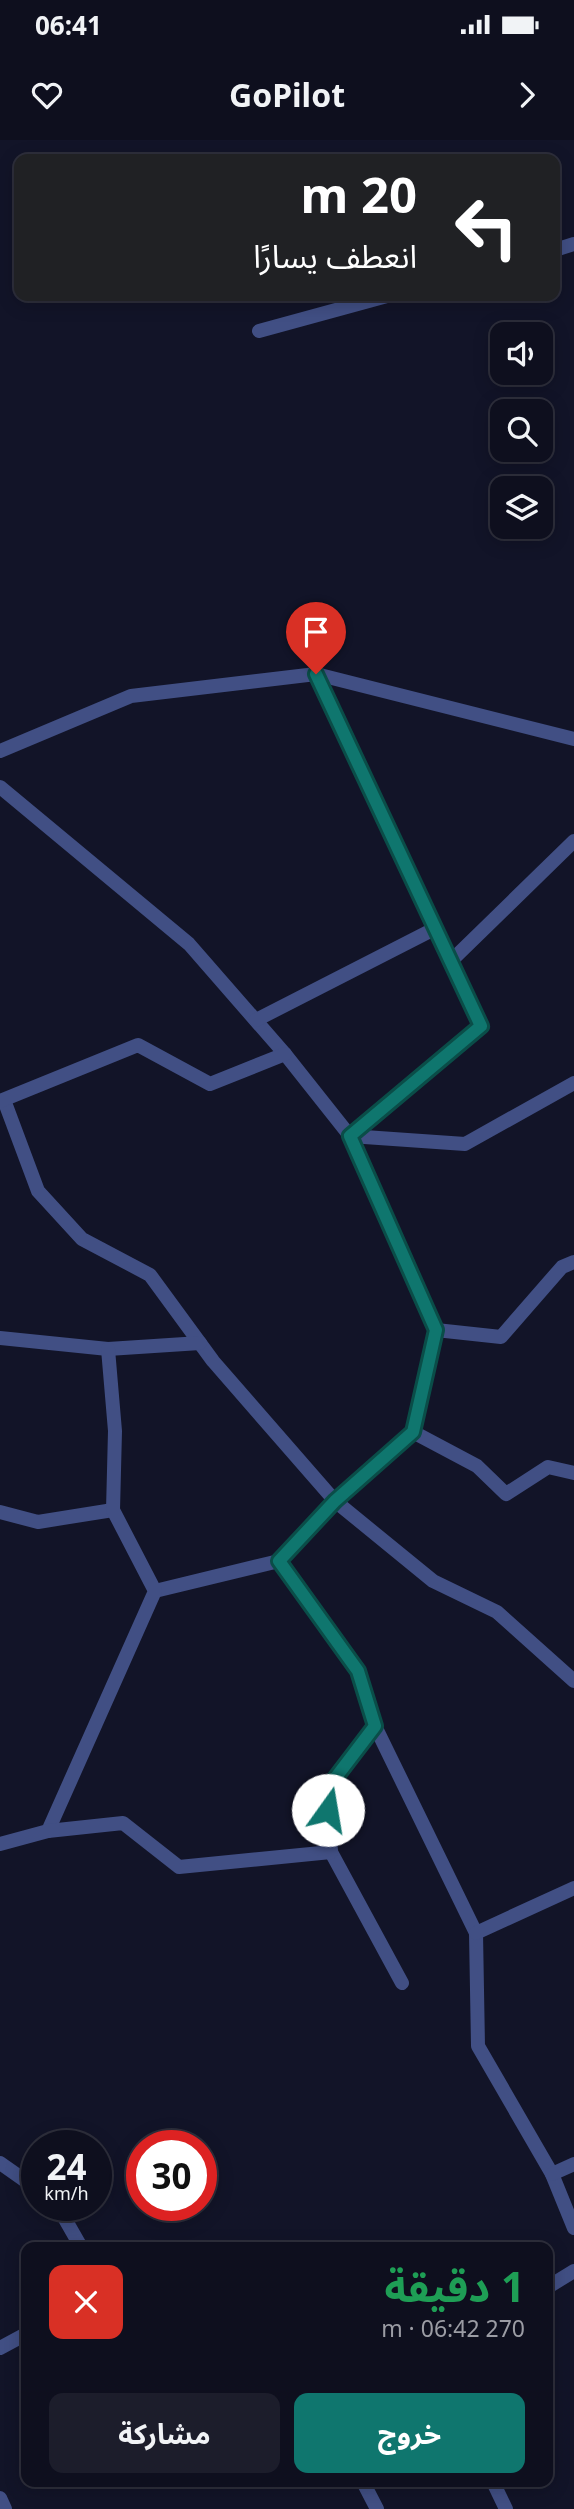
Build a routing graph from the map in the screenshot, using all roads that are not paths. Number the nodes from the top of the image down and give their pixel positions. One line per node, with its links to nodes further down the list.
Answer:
1 (369, 301): 2 (street)
2 (259, 331)
3 (316, 674): 4 (street); 5 (street); 8 (street)
4 (574, 738)
5 (0, 751)
6 (0, 787): 10 (street)
7 (574, 841): 9 (street)
8 (436, 928): 9 (street); 10 (street)
9 (451, 961): 14 (street)
10 (256, 1020): 11 (street)
11 (285, 1054): 13 (street); 14 (street)
12 (574, 1083): 14 (street)
13 (2, 1100): 18 (street)
14 (350, 1136): 16 (street)
15 (574, 1262): 16 (street)
16 (436, 1330): 20 (street)
17 (0, 1338): 19 (street)
18 (200, 1343): 19 (street); 22 (street)
19 (108, 1349): 23 (street)
20 (413, 1432): 21 (street); 22 (street)
21 (574, 1473)
22 (335, 1501): 25 (street); 27 (street)
23 (113, 1510): 24 (street); 26 (street)
24 (0, 1512)
25 (279, 1561): 26 (street); 28 (street)
26 (155, 1591): 29 (street)
27 (574, 1681)
28 (375, 1726): 31 (street); 33 (street)
29 (48, 1832): 30 (street); 31 (street)
30 (0, 1844)
31 (331, 1852): 34 (street)
32 (574, 1888): 33 (street)
33 (476, 1933): 37 (street)
34 (402, 1983)
35 (0, 2163): 38 (street)
36 (574, 2164): 37 (street)
37 (552, 2174): 40 (street)
38 (21, 2178)
39 (66, 2221): 41 (street)
40 (574, 2228)
41 (77, 2242)
42 (574, 2271): 43 (street)
43 (553, 2284)
44 (21, 2337): 45 (street)
45 (0, 2348)
46 (366, 2487): 50 (street)
47 (495, 2487): 51 (street)
48 (0, 2498): 49 (street)
49 (5, 2509)
50 (377, 2509)
51 (506, 2509)

